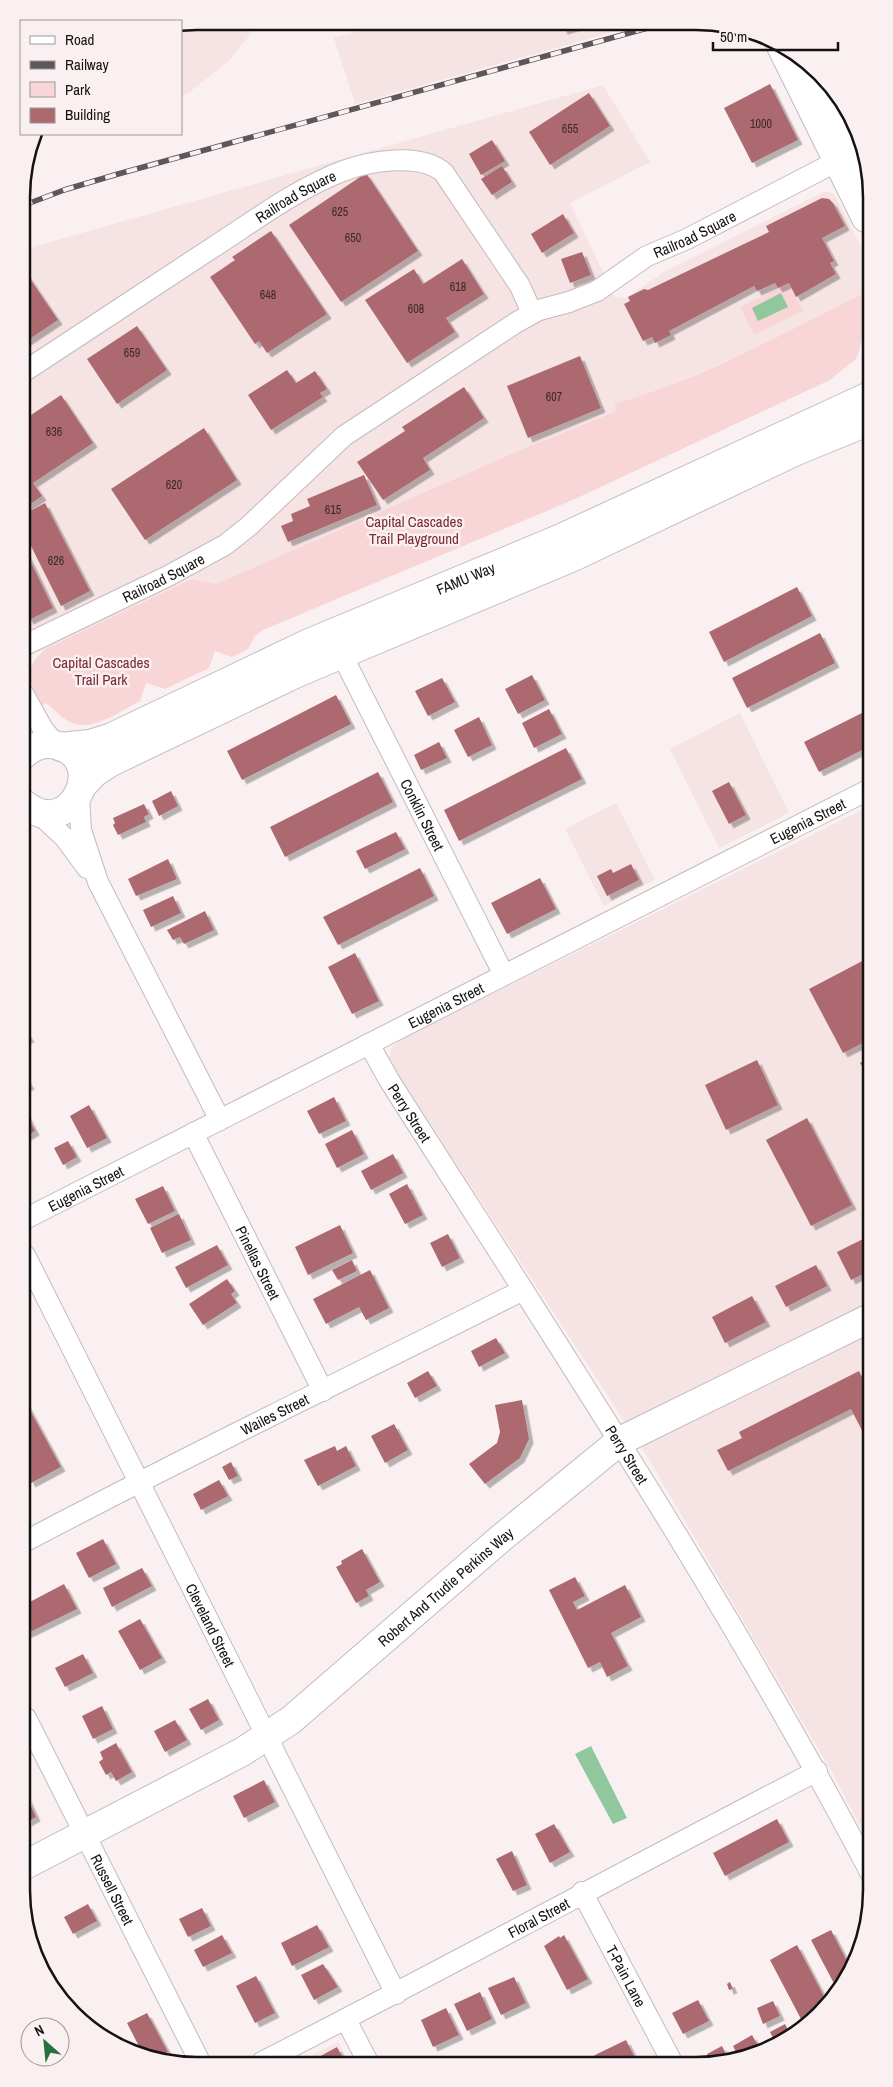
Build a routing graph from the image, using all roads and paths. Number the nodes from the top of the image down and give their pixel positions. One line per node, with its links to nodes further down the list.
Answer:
1 (788, 58): 3 (street)
2 (822, 88): 3 (street)
3 (853, 162): 4 (street); 5 (street, Railroad Square)
4 (863, 205)
5 (532, 313): 6 (street, Railroad Square); 12 (street, Railroad Square)
6 (30, 368)
7 (863, 391): 9 (street)
8 (863, 400): 9 (street, FAMU Way)
9 (838, 421): 10 (street, FAMU Way); 11 (street); 13 (street, FAMU Way); 15 (street, FAMU Way)
10 (863, 422)
11 (863, 428)
12 (30, 643)
13 (341, 653): 17 (street, FAMU Way); 22 (street, Conklin Street)
14 (30, 706): 15 (street)
15 (59, 746): 16 (street, FAMU Way); 17 (street)
16 (30, 751)
17 (80, 791): 19 (street, FAMU Way); 21 (street)
18 (863, 793): 22 (street, Eugenia Street)
19 (30, 810)
20 (30, 811): 21 (street)
21 (98, 882): 24 (street)
22 (504, 975): 23 (street, Eugenia Street)
23 (369, 1044): 24 (street, Eugenia Street); 28 (street, Perry Street)
24 (220, 1120): 25 (street, Eugenia Street)
25 (193, 1133): 26 (street, Eugenia Street); 30 (street, Pinellas Street)
26 (30, 1212)
27 (30, 1265): 32 (street, Cleveland Street)
28 (523, 1290): 30 (street, Wailes Street); 31 (street, Perry Street)
29 (863, 1321): 31 (street, Robert And Trudie Perkins Way)
30 (324, 1391): 32 (street, Wailes Street)
31 (620, 1441): 35 (street, Robert And Trudie Perkins Way); 36 (street, Perry Street)
32 (137, 1482): 33 (street, Wailes Street); 35 (street, Cleveland Street)
33 (30, 1539)
34 (30, 1726): 37 (street, Russell Street)
35 (267, 1736): 37 (street, Robert And Trudie Perkins Way); 41 (street, Cleveland Street)
36 (816, 1770): 38 (street, Perry Street); 40 (street, Floral Street)
37 (86, 1834): 39 (street, Robert And Trudie Perkins Way); 43 (street, Russell Street)
38 (863, 1859)
39 (30, 1862)
40 (582, 1892): 41 (street, Floral Street); 46 (street, T-Pain Lane)
41 (396, 1994): 42 (street, Floral Street)
42 (346, 2020): 44 (street, Floral Street); 45 (street)
43 (198, 2057)
44 (272, 2057)
45 (365, 2057)
46 (669, 2057)

